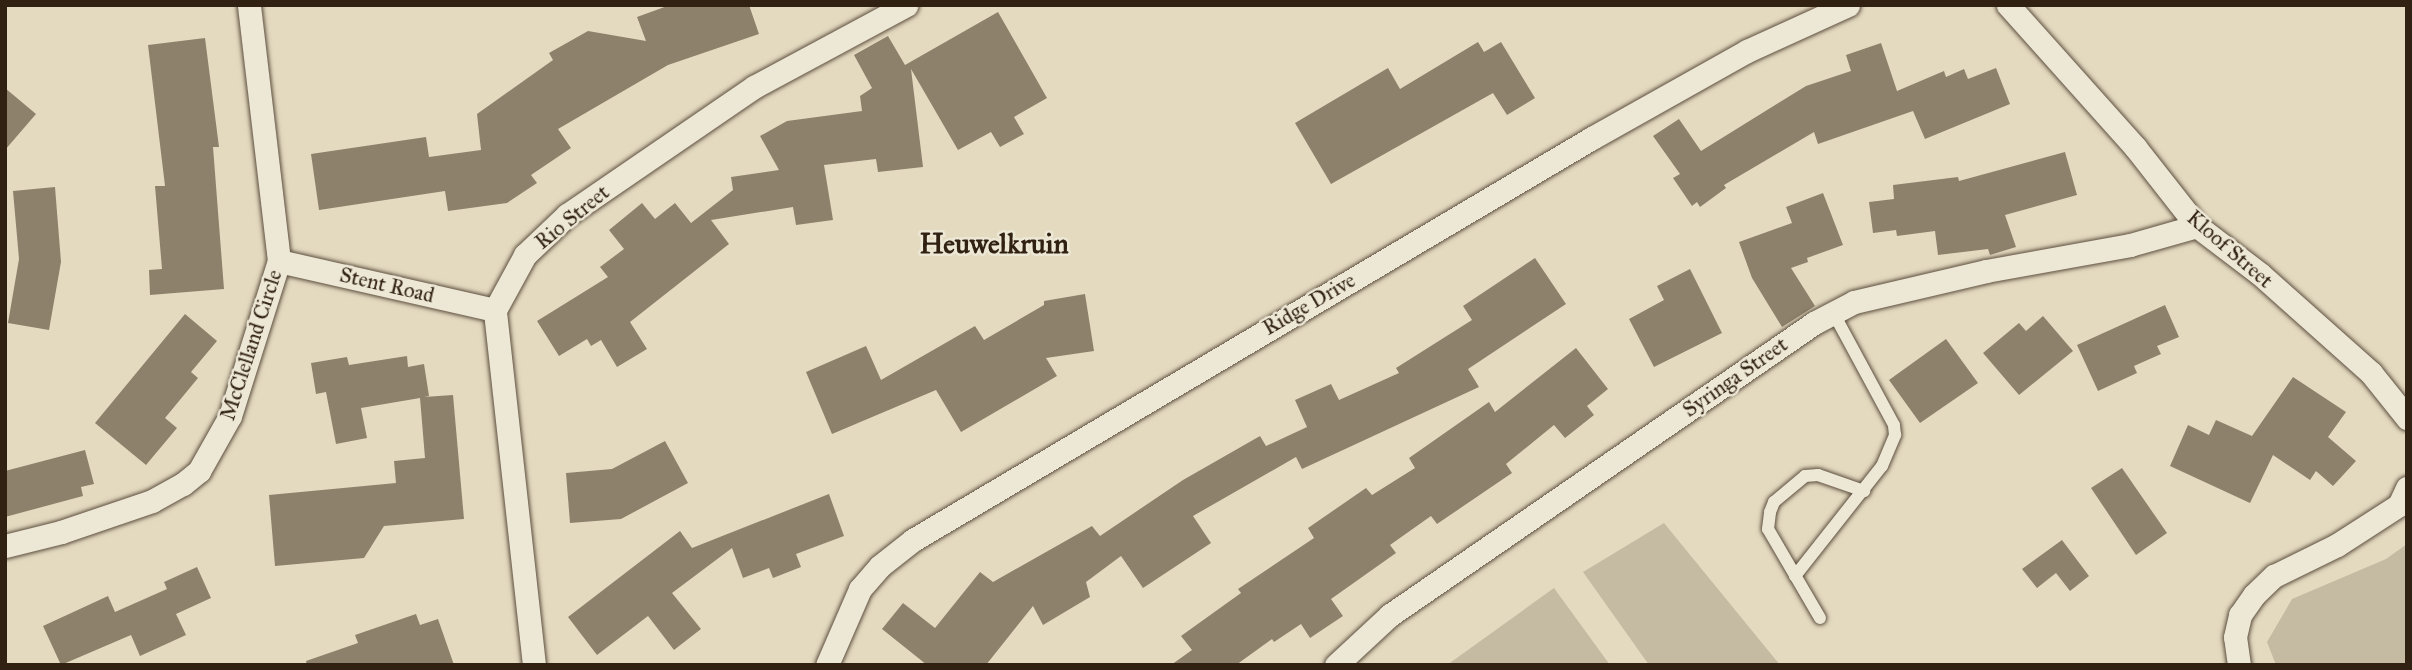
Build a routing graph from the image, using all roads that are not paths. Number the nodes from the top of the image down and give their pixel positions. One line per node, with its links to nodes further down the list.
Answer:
1 (249, 5): 6 (street, McClelland Circle)
2 (906, 5): 7 (street, Rio Street)
3 (1848, 5): 16 (street, Ridge Drive)
4 (2008, 5): 5 (street, Kloof Street)
5 (2197, 226): 8 (street, Syringa Street); 9 (street, Kloof Street)
6 (279, 261): 7 (street, Stent Road); 12 (street, McClelland Circle)
7 (495, 310): 15 (street)
8 (1833, 313): 11 (lane); 17 (street, Syringa Street)
9 (2407, 418)
10 (2407, 488): 18 (street)
11 (1864, 491): 13 (lane); 13 (lane)
12 (5, 546)
13 (1794, 576): 14 (lane)
14 (1820, 618)
15 (534, 665)
16 (827, 665)
17 (1336, 665)
18 (2238, 665)

